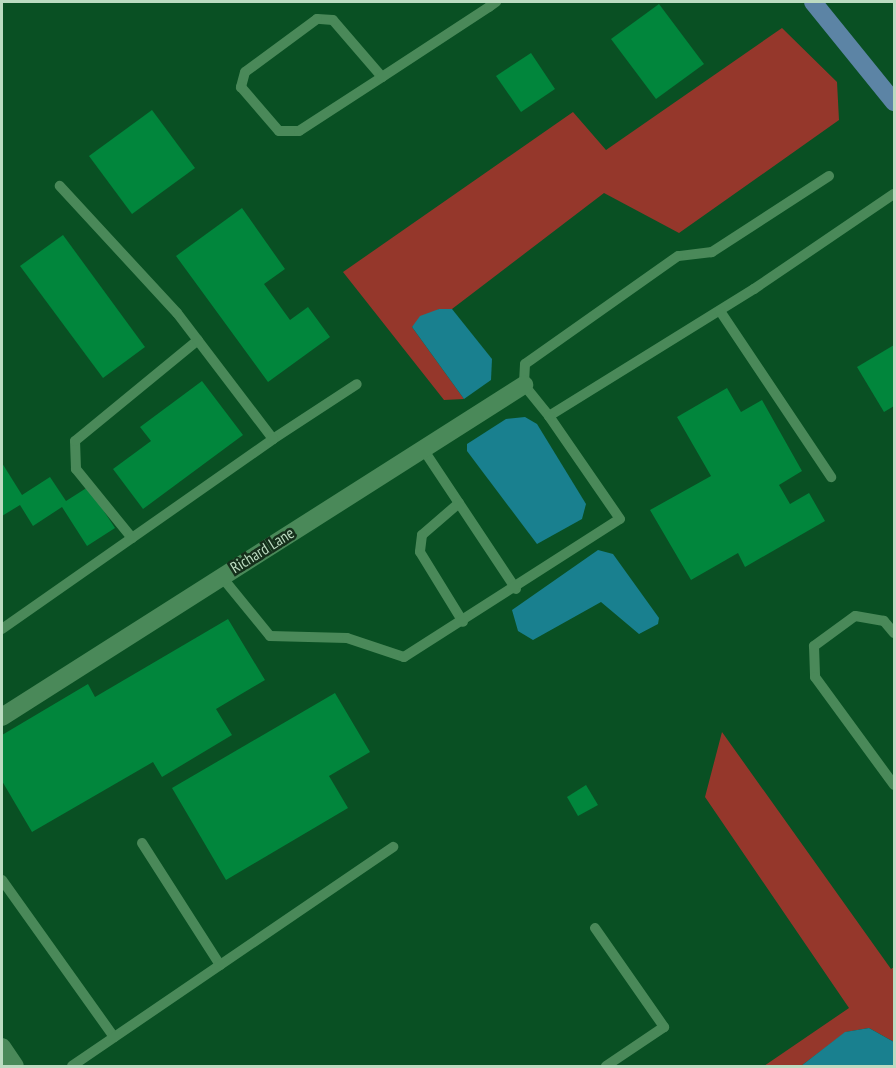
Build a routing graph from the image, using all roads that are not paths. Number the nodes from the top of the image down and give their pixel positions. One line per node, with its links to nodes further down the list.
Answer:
1 (496, 2): 3 (lane)
2 (813, 2): 4 (main road)
3 (382, 77): 3 (lane)
4 (894, 102)
5 (829, 176): 11 (lane)
6 (60, 186): 9 (lane)
7 (894, 194): 8 (lane)
8 (720, 311): 12 (lane); 15 (lane)
9 (198, 340): 13 (lane); 17 (lane)
10 (357, 384): 13 (lane)
11 (524, 385): 12 (lane); 14 (street, Richard Lane)
12 (549, 416): 19 (lane)
13 (273, 439): 17 (lane)
14 (423, 449): 16 (lane); 18 (street, Richard Lane)
15 (831, 477)
16 (459, 503): 19 (lane); 20 (lane)
17 (132, 537): 21 (lane)
18 (221, 576): 20 (lane); 23 (street, Richard Lane)
19 (516, 589): 20 (lane)
20 (464, 622)
21 (2, 629)
22 (894, 633): 24 (lane)
23 (2, 717)
24 (894, 785)
25 (142, 843): 29 (lane)
26 (393, 848): 29 (lane)
27 (2, 880): 30 (lane)
28 (595, 928): 34 (lane)
29 (220, 965): 30 (lane)
30 (114, 1037): 33 (lane)
31 (2, 1047): 32 (street)
32 (15, 1066)
33 (72, 1066)
34 (606, 1066)

